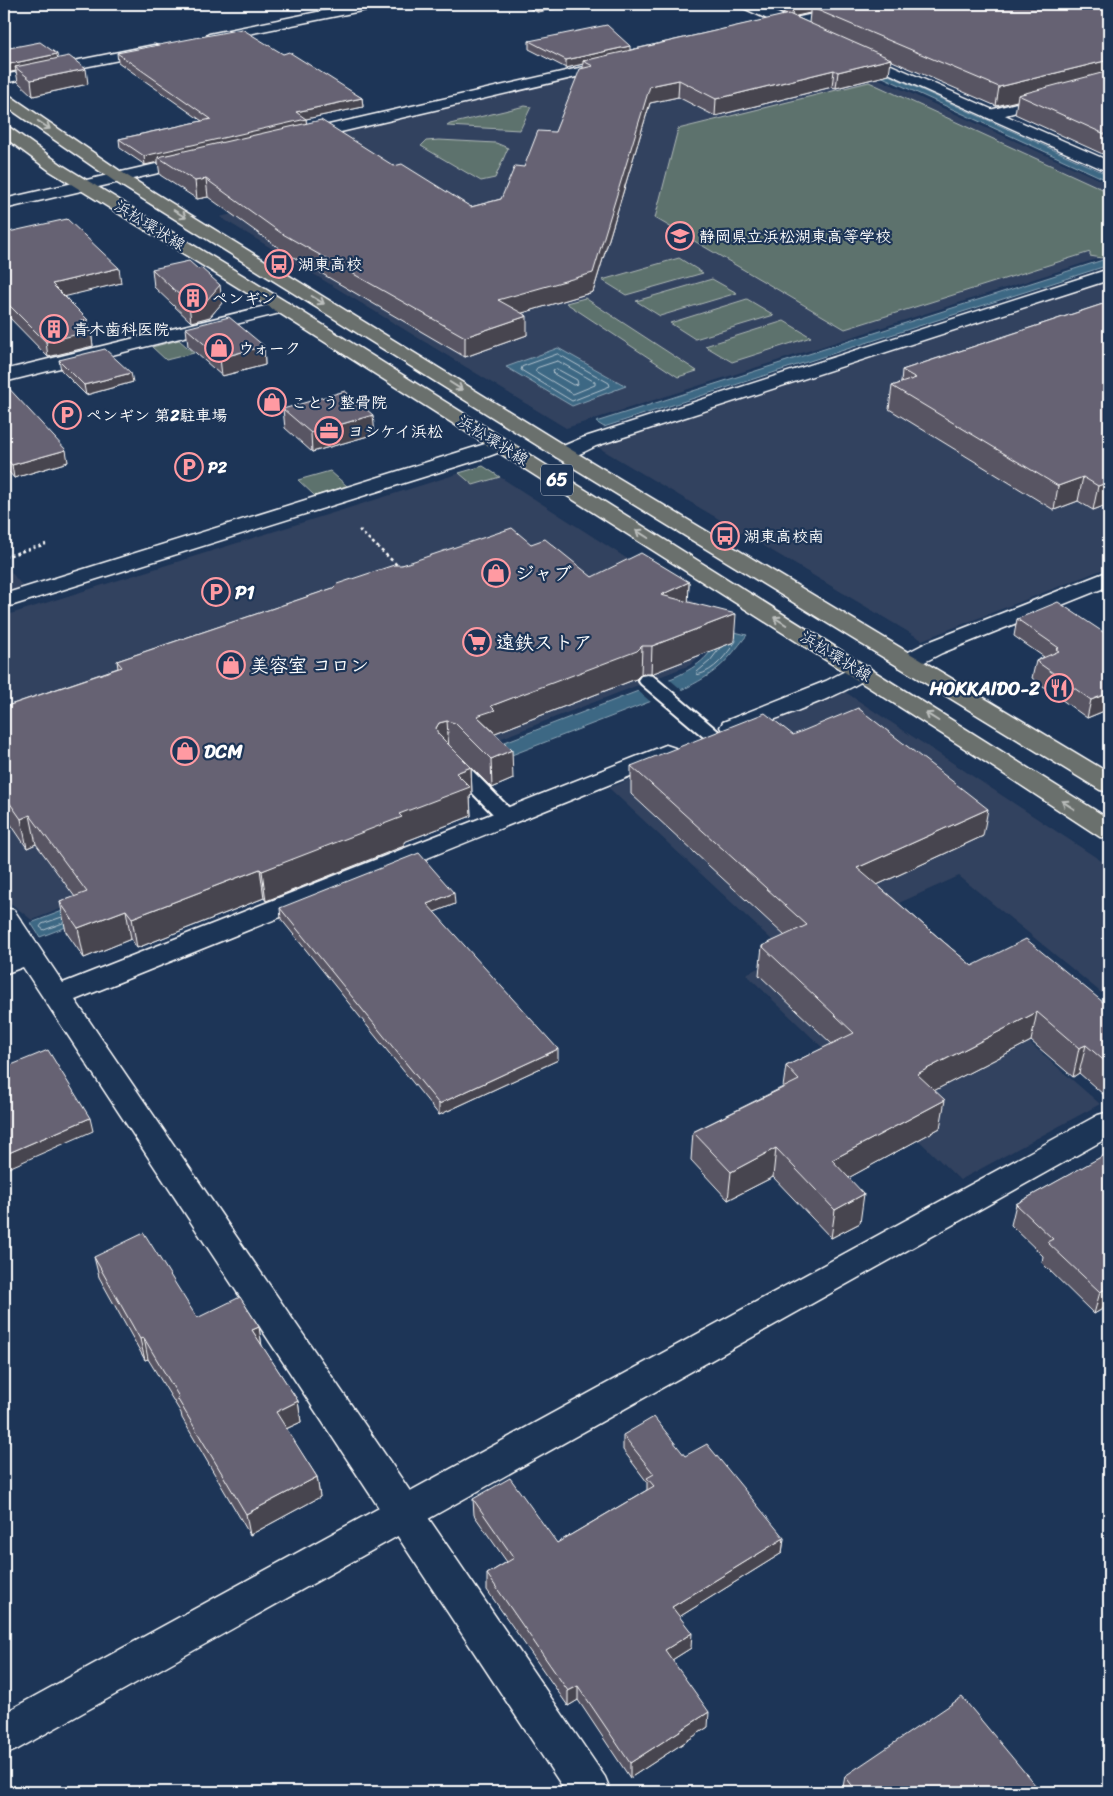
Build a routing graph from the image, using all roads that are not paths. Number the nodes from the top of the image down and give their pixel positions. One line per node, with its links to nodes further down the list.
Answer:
1 (376, 4): 7 (street)
2 (746, 4): 4 (street)
3 (874, 4): 4 (street)
4 (781, 25): 5 (street); 6 (street)
5 (752, 32)
6 (812, 33)
7 (200, 39)
8 (170, 45): 11 (street)
9 (839, 46): 14 (street)
10 (628, 61): 16 (street)
11 (4, 79)
12 (1109, 83): 14 (street)
13 (4, 98): 19 (main road, 浜松環状線 / 65, one-way to 19)
14 (991, 114): 18 (street)
15 (4, 130): 20 (main road, 浜松環状線 / 65)
16 (284, 140)
17 (206, 158): 19 (street)
18 (1109, 167)
19 (120, 178): 20 (street); 26 (main road, 浜松環状線 / 65, one-way to 26)
20 (86, 185): 21 (street); 23 (main road, 浜松環状線 / 65)
21 (4, 204)
22 (1109, 274): 26 (street)
23 (282, 307): 24 (street); 25 (main road, 浜松環状線 / 65)
24 (4, 376)
25 (501, 445): 28 (street); 30 (main road, 浜松環状線 / 65, one-way to 25)
26 (563, 453): 29 (main road, 浜松環状線 / 65)
27 (1109, 578): 29 (street)
28 (4, 601)
29 (907, 662): 34 (main road, 浜松環状線 / 65)
30 (862, 672): 32 (street); 36 (main road, 浜松環状線 / 65, one-way to 30)
31 (650, 682): 32 (lane)
32 (712, 735): 35 (street)
33 (449, 759): 35 (lane)
34 (1109, 784)
35 (507, 817): 39 (street)
36 (1109, 831)
37 (4, 918): 38 (street)
38 (17, 959): 39 (street)
39 (58, 996): 41 (street)
40 (1109, 1123): 41 (street)
41 (404, 1514): 42 (street); 43 (street)
42 (4, 1735)
43 (590, 1792)

